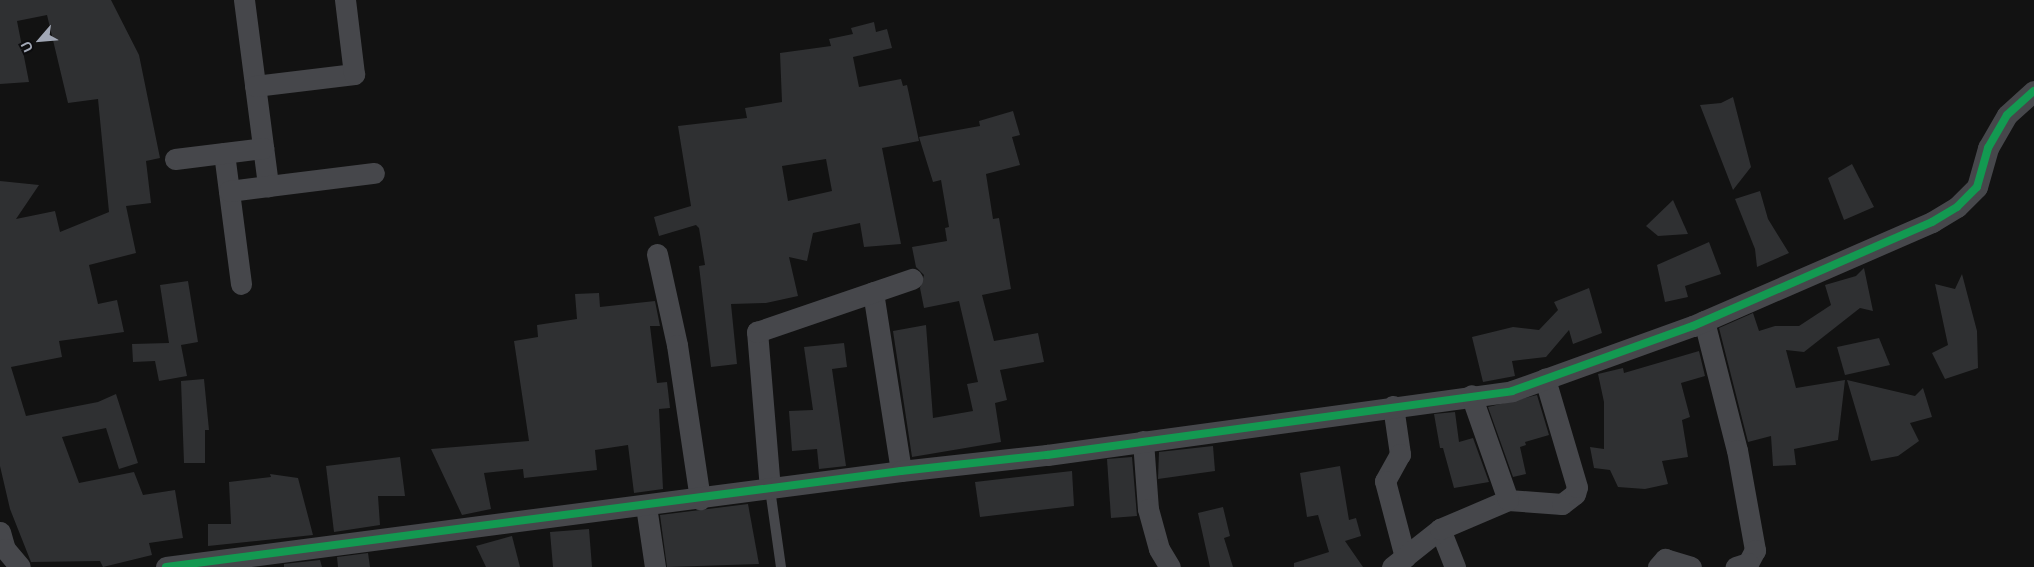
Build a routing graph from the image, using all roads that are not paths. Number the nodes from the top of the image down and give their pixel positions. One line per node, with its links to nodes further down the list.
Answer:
1 (244, 0): 3 (street)
2 (345, 0): 3 (street)
3 (255, 86): 5 (street)
4 (2034, 91): 15 (street)
5 (263, 148): 6 (street); 9 (street)
6 (224, 153): 7 (street); 10 (street)
7 (175, 159)
8 (374, 173): 9 (street)
9 (268, 186): 10 (street)
10 (230, 191): 13 (street)
11 (657, 254): 22 (street)
12 (912, 279): 14 (street)
13 (241, 284)
14 (873, 292): 20 (street); 21 (street)
15 (1704, 321): 16 (street); 37 (street)
16 (1545, 379): 17 (street); 23 (street)
17 (1471, 395): 18 (street); 23 (street)
18 (1393, 406): 19 (street); 27 (street)
19 (1143, 441): 20 (street); 33 (street)
20 (901, 471): 21 (street)
21 (770, 490): 22 (street); 32 (lane)
22 (700, 498): 24 (street)
23 (1508, 500): 25 (street)
24 (646, 506): 28 (street); 31 (street)
25 (1440, 529): 27 (street); 34 (street)
26 (0, 532): 29 (street)
27 (1399, 562)
28 (189, 566): 30 (street)
29 (20, 567)
30 (166, 567)
31 (655, 567)
32 (781, 567)
33 (1170, 567)
34 (1454, 567)
35 (1658, 567): 36 (street)
36 (1691, 567)
37 (1736, 567)

